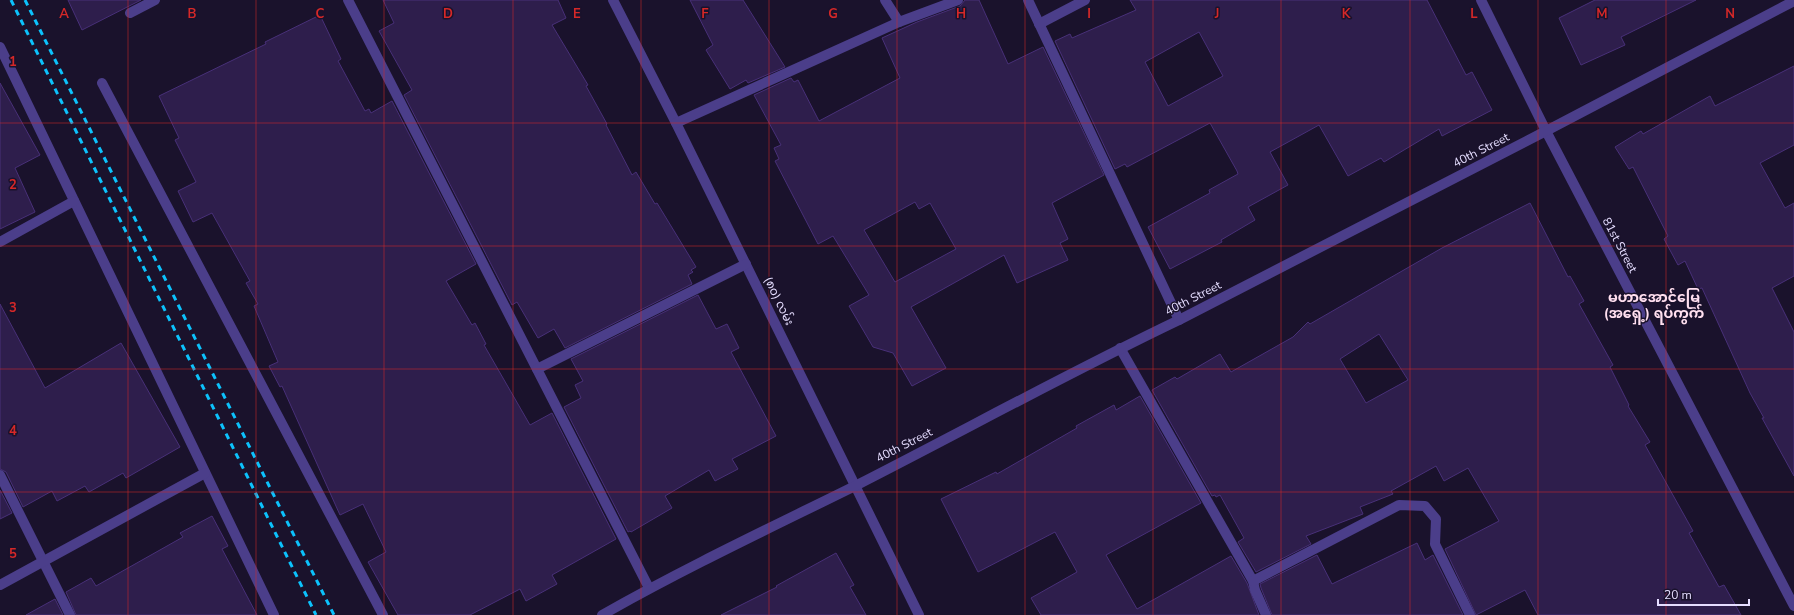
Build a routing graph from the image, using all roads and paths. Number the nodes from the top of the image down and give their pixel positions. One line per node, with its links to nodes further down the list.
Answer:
1 (155, 0): 10 (street)
2 (348, 0): 22 (street)
3 (613, 0): 15 (street, (၈၀) လမ်း)
4 (885, 0): 11 (street)
5 (958, 0): 11 (street)
6 (1028, 0): 12 (street)
7 (1085, 0): 12 (street)
8 (1481, 0): 16 (street, 81st Street)
9 (1794, 1): 16 (street, 40th Street)
10 (130, 13)
11 (899, 22): 15 (street)
12 (1039, 24): 20 (street)
13 (0, 47): 17 (street)
14 (102, 83): 33 (street)
15 (676, 123): 19 (street, (၈၀) လမ်း)
16 (1546, 132): 20 (street, 40th Street); 30 (street, 81st Street)
17 (74, 201): 18 (street); 23 (street)
18 (0, 242)
19 (746, 264): 22 (street); 25 (street, (၈၀) လမ်း)
20 (1179, 320): 21 (street, 40th Street)
21 (1120, 348): 25 (street, 40th Street); 27 (street)
22 (537, 369): 29 (street)
23 (205, 473): 26 (street); 32 (street)
24 (0, 474): 26 (street)
25 (855, 485): 29 (street, 40th Street); 35 (street, (၈၀) လမ်း)
26 (44, 563): 28 (street); 31 (street)
27 (1253, 581): 36 (street); 37 (street)
28 (0, 586)
29 (650, 588): 34 (street, 40th Street)
30 (1794, 606)
31 (70, 615)
32 (274, 615)
33 (384, 615)
34 (602, 615)
35 (919, 615)
36 (1266, 615)
37 (1470, 615)

